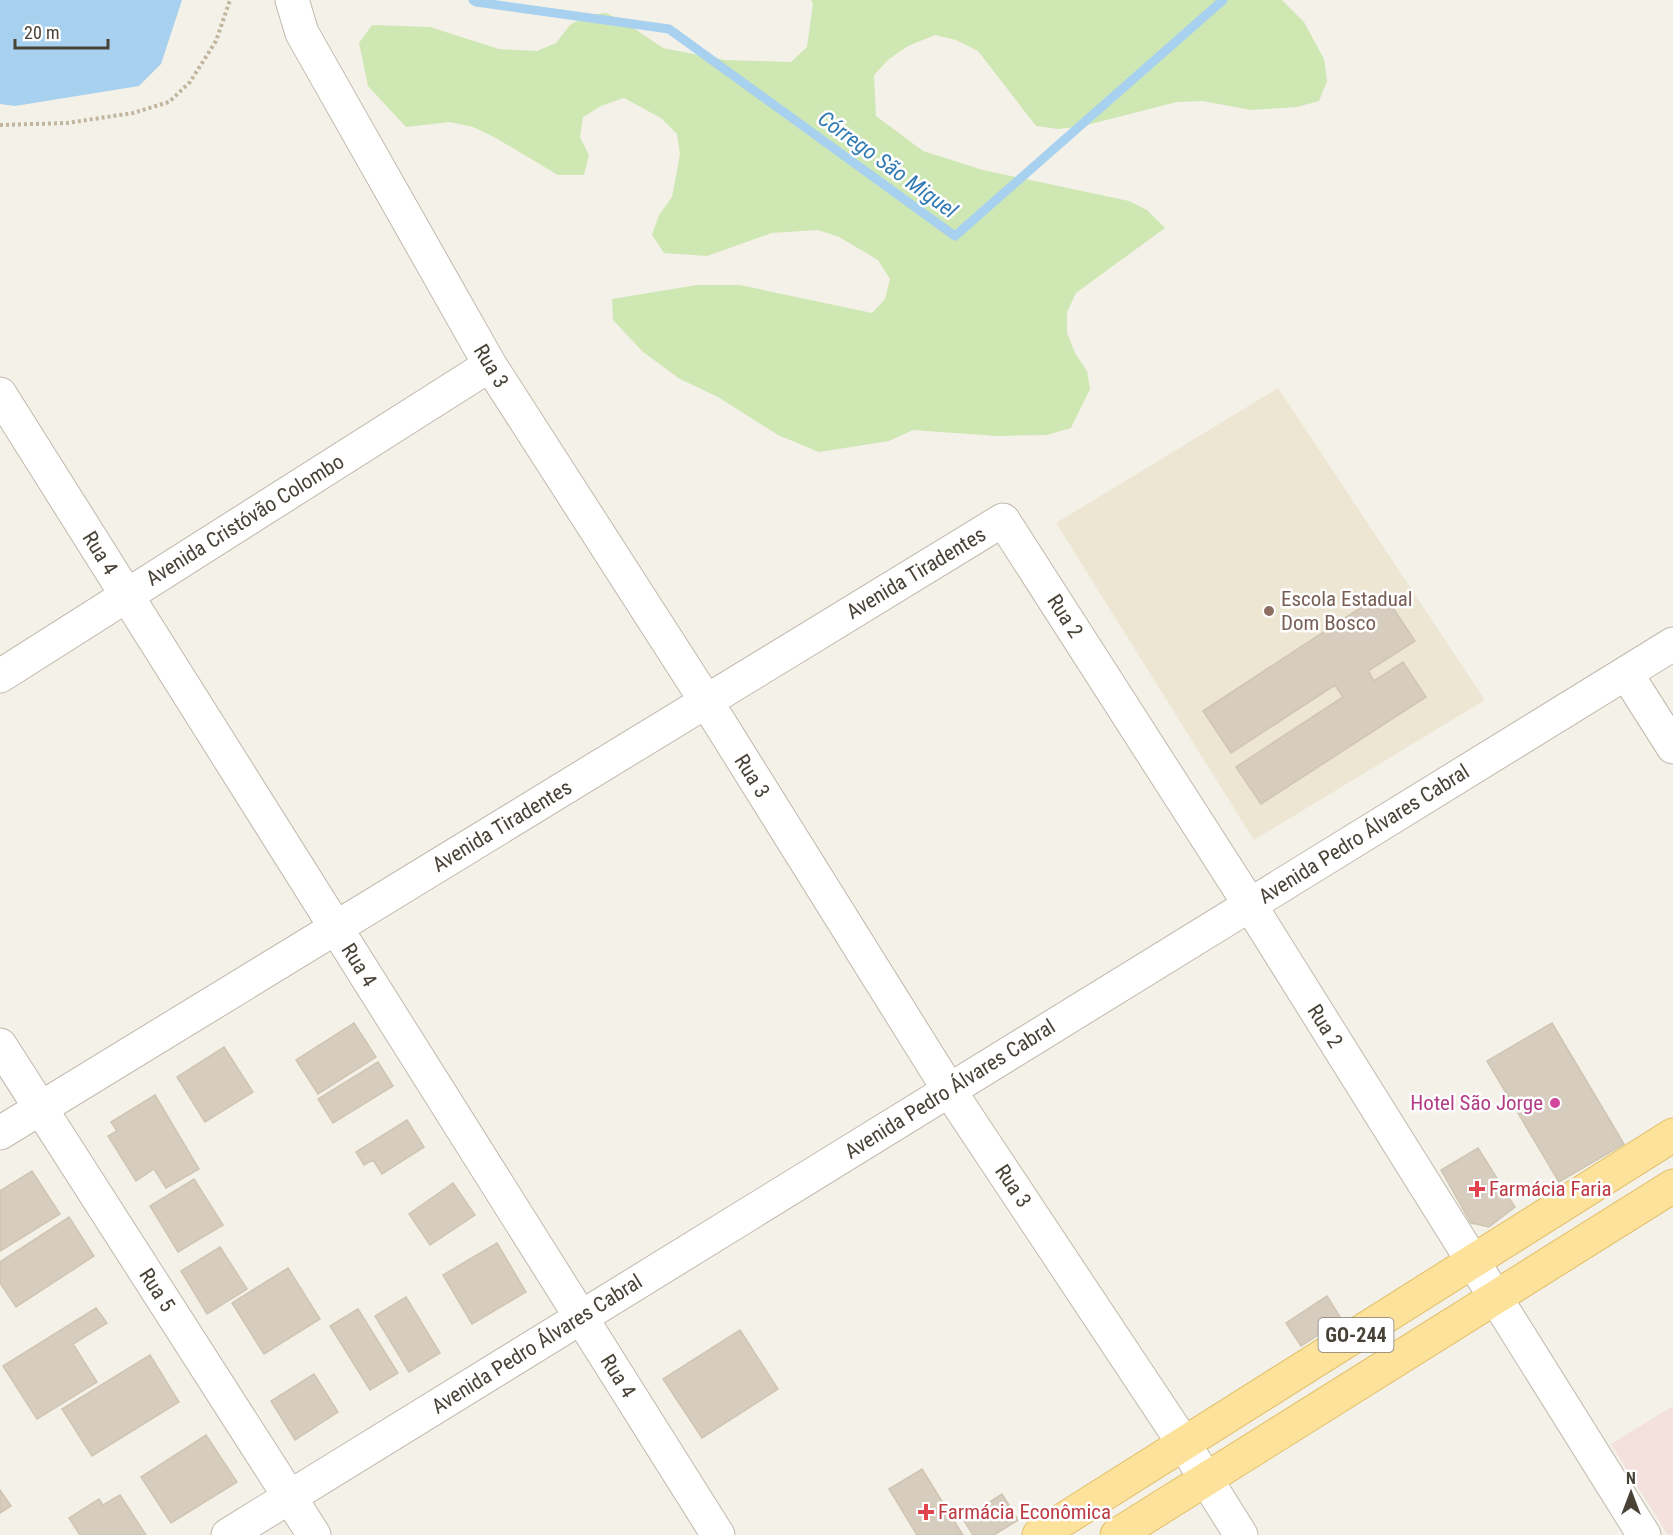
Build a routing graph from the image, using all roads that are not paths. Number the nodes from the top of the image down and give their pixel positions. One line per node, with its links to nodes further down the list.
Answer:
1 (292, 0): 2 (street, Rua 3)
2 (490, 365): 5 (street, Avenida Cristóvão Colombo); 9 (street, Rua 3)
3 (0, 394): 5 (street, Rua 4)
4 (1003, 520): 9 (street, Avenida Tiradentes); 11 (street, Rua 2)
5 (127, 595): 8 (street, Avenida Cristóvão Colombo); 12 (street, Rua 4)
6 (1673, 644): 7 (street, Avenida Pedro Álvares Cabral)
7 (1626, 673): 10 (street); 11 (street, Avenida Pedro Álvares Cabral)
8 (0, 676)
9 (706, 701): 12 (street, Avenida Tiradentes); 14 (street, Rua 3)
10 (1673, 747)
11 (1250, 905): 14 (street, Avenida Pedro Álvares Cabral); 19 (street, Rua 2)
12 (336, 928): 15 (street, Avenida Tiradentes); 21 (street, Rua 4)
13 (0, 1045): 15 (street, Rua 5)
14 (949, 1090): 21 (street, Avenida Pedro Álvares Cabral); 22 (street, Rua 3)
15 (40, 1108): 16 (street, Avenida Tiradentes); 24 (street, Rua 5)
16 (0, 1132)
17 (1673, 1135): 19 (main road, GO-244)
18 (1673, 1186): 20 (main road, GO-244)
19 (1472, 1262): 20 (street, Rua 2); 22 (main road, GO-244)
20 (1494, 1298): 23 (main road, GO-244); 31 (street, Rua 2)
21 (580, 1317): 24 (street, Avenida Pedro Álvares Cabral); 27 (street, Rua 4)
22 (1184, 1444): 23 (street, Rua 3); 28 (main road, GO-244)
23 (1206, 1480): 29 (main road, GO-244); 30 (street, Rua 3)
24 (289, 1497): 25 (street, Avenida Pedro Álvares Cabral); 26 (street, Rua 5)
25 (228, 1535)
26 (314, 1535)
27 (718, 1535)
28 (1039, 1535)
29 (1117, 1535)
30 (1241, 1535)
31 (1644, 1535)

